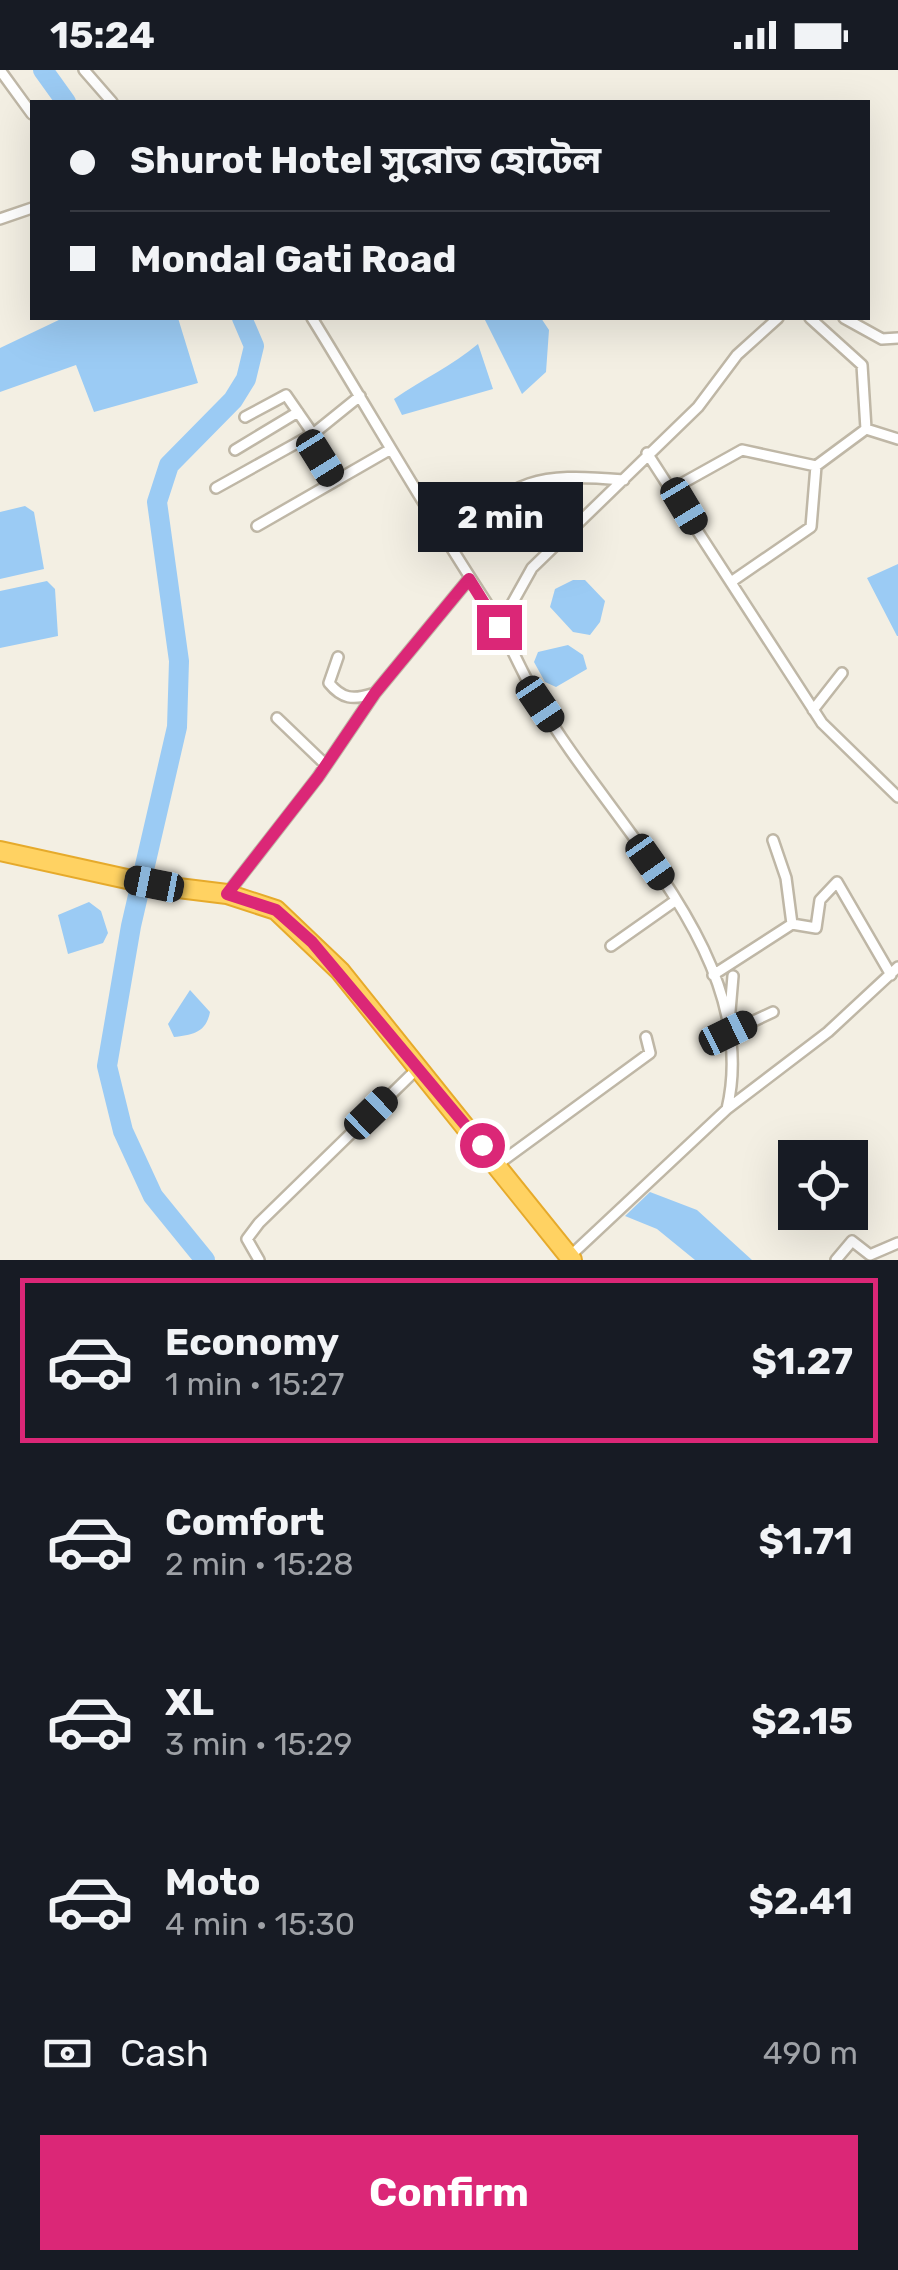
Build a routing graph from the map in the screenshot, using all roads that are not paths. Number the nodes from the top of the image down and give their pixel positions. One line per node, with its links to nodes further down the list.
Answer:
1 (0, 70): 4 (street)
2 (84, 70): 3 (street)
3 (110, 100)
4 (30, 111)
5 (30, 209): 6 (street)
6 (0, 219)
7 (317, 320): 12 (street)
8 (776, 320): 20 (street)
9 (812, 320): 15 (street)
10 (848, 320): 11 (street)
11 (898, 338)
12 (360, 396): 16 (street); 19 (street)
13 (298, 412): 14 (street); 16 (street); 18 (street)
14 (245, 417)
15 (866, 429): 17 (street); 21 (street)
16 (310, 436): 22 (street); 24 (street)
17 (898, 439)
18 (235, 450)
19 (390, 450): 22 (street); 27 (street)
20 (648, 453): 23 (street); 25 (street)
21 (816, 466): 25 (street); 29 (street)
22 (334, 480): 26 (street)
23 (624, 480): 27 (street); 30 (street)
24 (216, 488)
25 (672, 489): 29 (street)
26 (257, 526)
27 (446, 538): 28 (street)
28 (469, 579): 30 (street); 33 (street)
29 (731, 582): 34 (street)
30 (499, 627): 45 (street)
31 (338, 656): 33 (street)
32 (842, 673): 34 (street)
33 (375, 693): 36 (street)
34 (814, 710): 37 (street)
35 (277, 718): 36 (street)
36 (326, 765): 40 (street)
37 (898, 797)
38 (773, 840): 42 (street)
39 (0, 851): 40 (highway)
40 (227, 894): 49 (highway)
41 (672, 904): 43 (street)
42 (792, 924): 44 (street); 45 (street)
43 (612, 946)
44 (895, 971): 50 (street)
45 (712, 975): 47 (street); 47 (street)
46 (773, 1012): 47 (street)
47 (728, 1033): 50 (street)
48 (646, 1037): 51 (street)
49 (419, 1067): 51 (highway); 54 (street)
50 (727, 1109): 53 (street)
51 (498, 1165): 53 (highway)
52 (898, 1243): 55 (street)
53 (571, 1259)
54 (259, 1260)
55 (836, 1260)

